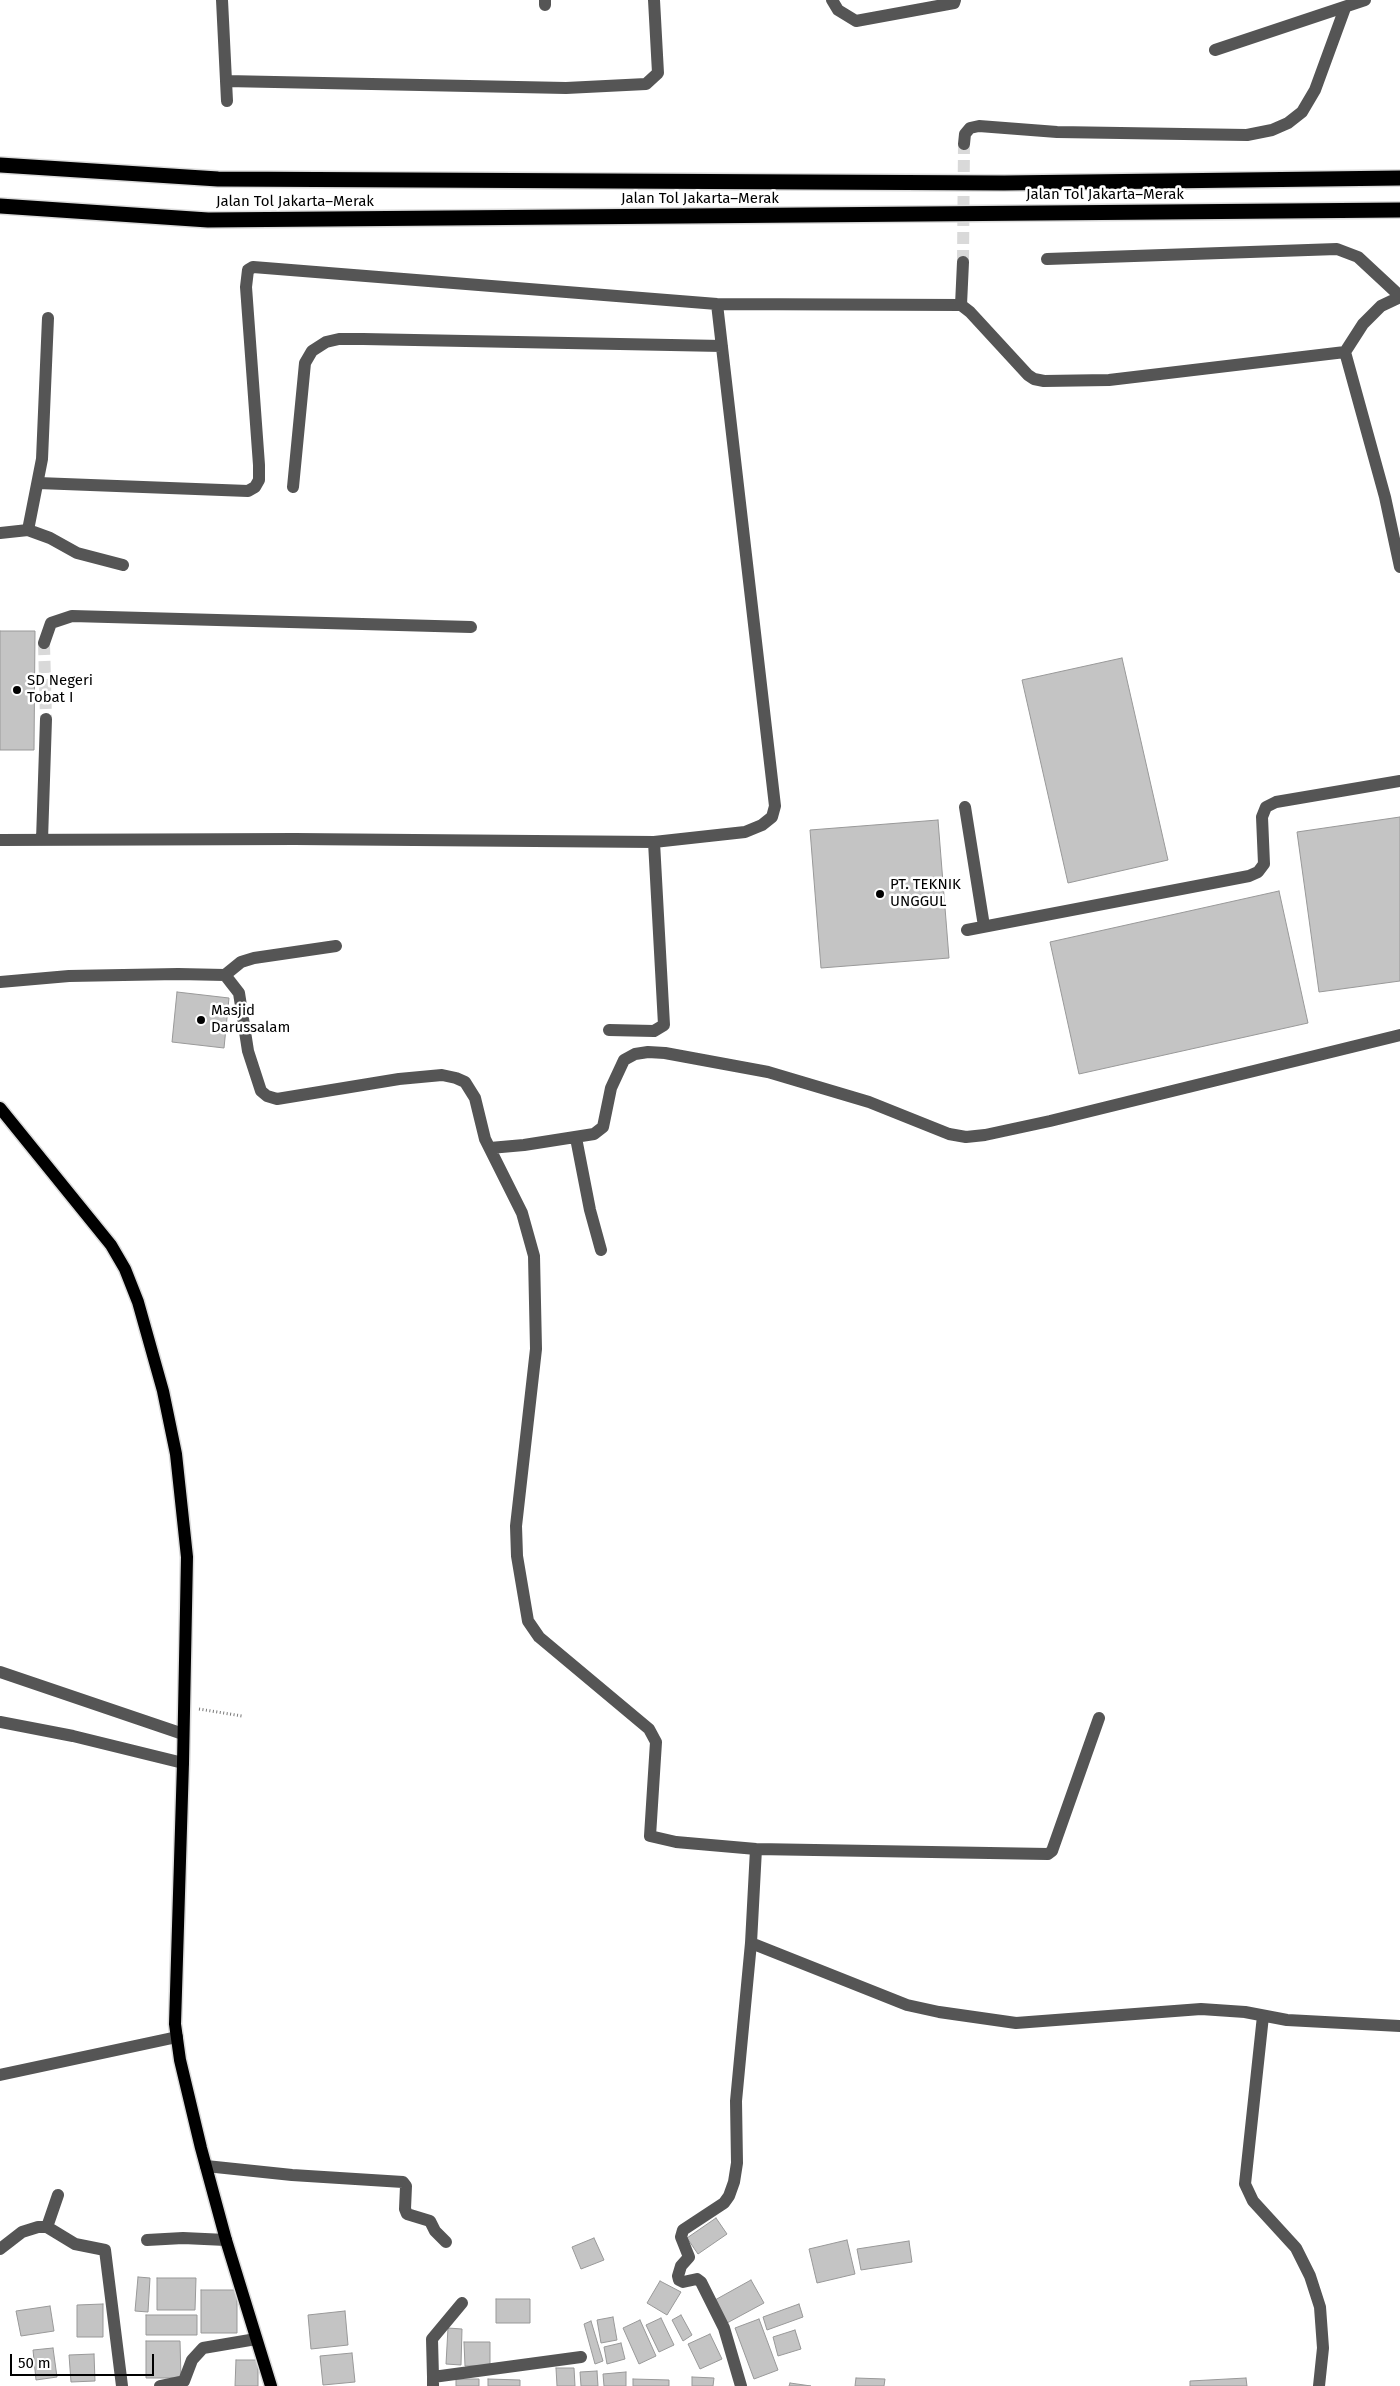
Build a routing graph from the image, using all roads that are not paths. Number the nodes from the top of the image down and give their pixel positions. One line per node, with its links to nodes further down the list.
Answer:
1 (222, 0): 8 (street)
2 (654, 0): 8 (street)
3 (832, 0): 4 (street)
4 (956, 0)
5 (1365, 0): 6 (street)
6 (1345, 8): 7 (street); 10 (street)
7 (1216, 50)
8 (226, 81): 9 (street)
9 (227, 101)
10 (964, 144)
11 (0, 165): 12 (highway, Jalan Tol Jakarta–Merak)
12 (1400, 178)
13 (0, 206): 14 (highway, Jalan Tol Jakarta–Merak)
14 (1400, 210)
15 (1047, 259): 17 (street)
16 (963, 262): 19 (street)
17 (1400, 296): 22 (street)
18 (717, 304): 19 (street); 21 (street); 23 (street)
19 (961, 305): 22 (street)
20 (48, 318): 23 (street)
21 (722, 346): 24 (street); 36 (street)
22 (1345, 352): 28 (street)
23 (38, 483): 25 (street)
24 (293, 487)
25 (28, 530): 26 (street); 27 (street)
26 (0, 534)
27 (123, 565)
28 (1400, 567)
29 (470, 628): 30 (street)
30 (44, 643)
31 (46, 719): 35 (street)
32 (1400, 781): 37 (street)
33 (964, 807): 37 (street)
34 (0, 840): 35 (street)
35 (42, 840): 36 (street)
36 (654, 842): 42 (street)
37 (984, 926): 38 (street)
38 (967, 930)
39 (336, 946): 40 (street)
40 (225, 975): 41 (street); 46 (street)
41 (0, 982)
42 (609, 1030)
43 (1400, 1036): 45 (street)
44 (0, 1108): 51 (main road)
45 (576, 1138): 46 (street); 47 (street)
46 (490, 1148): 53 (street)
47 (601, 1250)
48 (0, 1672): 51 (street)
49 (1099, 1718): 53 (street)
50 (0, 1722): 52 (street)
51 (183, 1734): 52 (main road)
52 (183, 1764): 57 (main road)
53 (756, 1849): 54 (street)
54 (751, 1943): 55 (street); 73 (street)
55 (1263, 2016): 56 (street); 74 (street)
56 (1400, 2026)
57 (177, 2037): 58 (street); 59 (main road)
58 (0, 2075)
59 (206, 2166): 63 (main road); 64 (street)
60 (58, 2195): 61 (street)
61 (47, 2227): 65 (street); 70 (street)
62 (147, 2240): 63 (street)
63 (226, 2240): 67 (main road)
64 (446, 2242)
65 (0, 2249)
66 (462, 2303): 69 (street)
67 (256, 2339): 71 (street); 72 (main road)
68 (581, 2357): 69 (street)
69 (433, 2382)
70 (122, 2386)
71 (160, 2386)
72 (271, 2386)
73 (741, 2386)
74 (1318, 2386)

